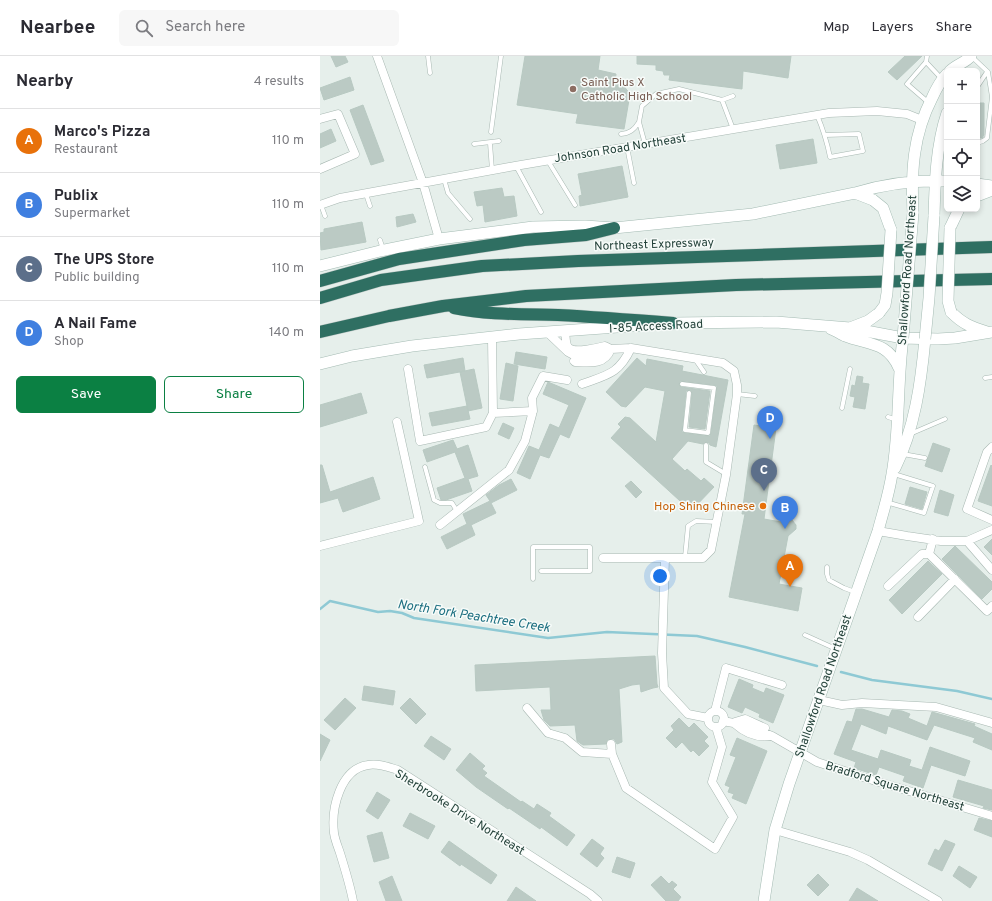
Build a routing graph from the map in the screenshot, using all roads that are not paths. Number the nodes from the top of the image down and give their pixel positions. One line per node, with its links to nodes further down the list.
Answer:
1 (377, 56): 38 (street)
2 (428, 56): 9 (lane)
3 (501, 56): 22 (lane)
4 (927, 56): 6 (lane)
5 (966, 60): 7 (main road); 8 (lane)
6 (926, 62): 10 (lane); 15 (lane)
7 (953, 68)
8 (988, 72): 12 (lane); 26 (lane)
9 (430, 73)
10 (944, 74)
11 (944, 78): 15 (main road, Shallowford Road Northeast)
12 (980, 83)
13 (733, 96): 14 (lane)
14 (722, 100): 19 (lane); 21 (lane)
15 (930, 103): 18 (main road, Shallowford Road Northeast)
16 (817, 115): 18 (street, Johnson Road Northeast); 21 (street, Johnson Road Northeast); 24 (lane)
17 (320, 119): 33 (street)
18 (922, 120): 39 (main road, Shallowford Road Northeast)
19 (639, 122): 23 (lane); 29 (lane)
20 (944, 123): 36 (main road, Shallowford Road Northeast)
21 (733, 129): 29 (street, Johnson Road Northeast)
22 (491, 132)
23 (621, 134)
24 (825, 135): 24 (lane)
25 (499, 141): 27 (lane)
26 (980, 142)
27 (490, 143): 28 (lane); 34 (lane)
28 (474, 144)
29 (645, 144): 30 (street, Johnson Road Northeast)
30 (627, 147): 31 (street, Johnson Road Northeast); 40 (lane)
31 (548, 160): 32 (street, Johnson Road Northeast); 48 (lane)
32 (515, 166): 34 (street, Johnson Road Northeast); 50 (lane)
33 (320, 169)
34 (492, 170): 35 (street, Johnson Road Northeast)
35 (444, 179): 38 (street, Johnson Road Northeast); 53 (lane)
36 (935, 181): 37 (main road); 39 (main road); 71 (main road, Shallowford Road Northeast, bridge)
37 (944, 181)
38 (423, 182): 45 (street, Johnson Road Northeast); 55 (street)
39 (912, 182): 44 (main road); 70 (main road, Shallowford Road Northeast, bridge)
40 (634, 183)
41 (980, 184): 42 (main road)
42 (992, 186)
43 (992, 190): 46 (main road)
44 (855, 193): 54 (main road); 64 (main road, bridge)
45 (366, 194): 47 (street, Johnson Road Northeast); 49 (lane)
46 (980, 195)
47 (320, 205): 52 (lane)
48 (575, 205)
49 (370, 206)
50 (541, 212)
51 (958, 212): 67 (main road, bridge)
52 (325, 216)
53 (470, 219)
54 (614, 228): 55 (main road); 59 (highway)
55 (439, 239): 57 (main road)
56 (992, 247): 60 (highway, Northeast Expressway)
57 (320, 266)
58 (992, 279): 61 (highway)
59 (320, 281)
60 (320, 298)
61 (443, 306): 62 (highway); 65 (highway)
62 (673, 323): 63 (main road, I-85 Access Road); 66 (main road, I-85 Access Road)
63 (827, 327): 64 (main road, I-85 Access Road); 76 (main road)
64 (850, 328): 70 (main road, I-85 Access Road)
65 (320, 332)
66 (565, 332): 68 (main road, I-85 Access Road); 73 (street)
67 (990, 332): 71 (main road, I-85 Access Road)
68 (548, 333): 69 (main road, I-85 Access Road); 73 (street)
69 (492, 338): 75 (main road, I-85 Access Road); 90 (street)
70 (903, 338): 71 (main road, I-85 Access Road); 76 (main road, Shallowford Road Northeast)
71 (926, 339): 93 (main road, Shallowford Road Northeast)
72 (631, 348): 73 (street); 74 (street); 83 (street)
73 (594, 355)
74 (695, 358): 79 (lane); 86 (street)
75 (320, 364)
76 (899, 368): 99 (main road, Shallowford Road Northeast)
77 (408, 369): 90 (street)
78 (850, 369): 88 (lane)
79 (704, 372)
80 (992, 377): 81 (lane)
81 (985, 378)
82 (567, 380): 89 (street)
83 (582, 384)
84 (682, 384): 85 (lane)
85 (689, 393)
86 (737, 394): 87 (lane); 100 (street)
87 (755, 396)
88 (842, 408)
89 (533, 411): 90 (street); 102 (street)
90 (493, 413)
91 (945, 419): 93 (lane)
92 (397, 422): 110 (street)
93 (908, 435): 96 (main road, Shallowford Road Northeast)
94 (706, 446): 100 (lane)
95 (992, 447): 103 (street)
96 (902, 454): 97 (lane); 99 (main road, Shallowford Road Northeast)
97 (925, 458)
98 (425, 467): 102 (lane)
99 (892, 473): 101 (main road, Shallowford Road Northeast); 101 (lane)
100 (726, 475): 104 (street)
101 (886, 502): 107 (main road, Shallowford Road Northeast)
102 (458, 511): 105 (street)
103 (992, 520)
104 (716, 522): 112 (street); 112 (lane)
105 (440, 525)
106 (992, 530): 109 (street)
107 (878, 531): 108 (street); 121 (main road, Shallowford Road Northeast)
108 (933, 539): 109 (street); 111 (street)
109 (966, 541): 116 (street)
110 (320, 546)
111 (929, 554): 119 (street); 120 (street)
112 (685, 557): 114 (street)
113 (603, 558): 114 (street)
114 (664, 558): 130 (street)
115 (827, 566): 121 (lane)
116 (992, 570)
117 (541, 571): 118 (lane)
118 (533, 579)
119 (956, 579): 122 (street); 123 (street)
120 (888, 586)
121 (856, 592): 125 (main road, Shallowford Road Northeast)
122 (992, 606)
123 (918, 617)
124 (805, 635): 125 (lane)
125 (836, 649): 127 (main road, Shallowford Road Northeast)
126 (782, 685): 129 (street)
127 (818, 700): 132 (street); 135 (main road, Shallowford Road Northeast)
128 (527, 708): 136 (street)
129 (715, 711): 130 (street); 131 (street)
130 (708, 718): 133 (street)
131 (723, 721): 133 (street); 135 (street, Bradford Square Northeast)
132 (992, 723)
133 (716, 727): 136 (street)
134 (611, 744): 136 (street)
135 (800, 753): 137 (street, Bradford Square Northeast); 138 (main road, Shallowford Road Northeast)
136 (612, 754)
137 (992, 816)
138 (775, 830): 141 (main road, Shallowford Road Northeast); 142 (street)
139 (353, 901): 140 (street, Sherbrooke Drive Northeast)
140 (598, 901)
141 (764, 901)
142 (938, 901)

